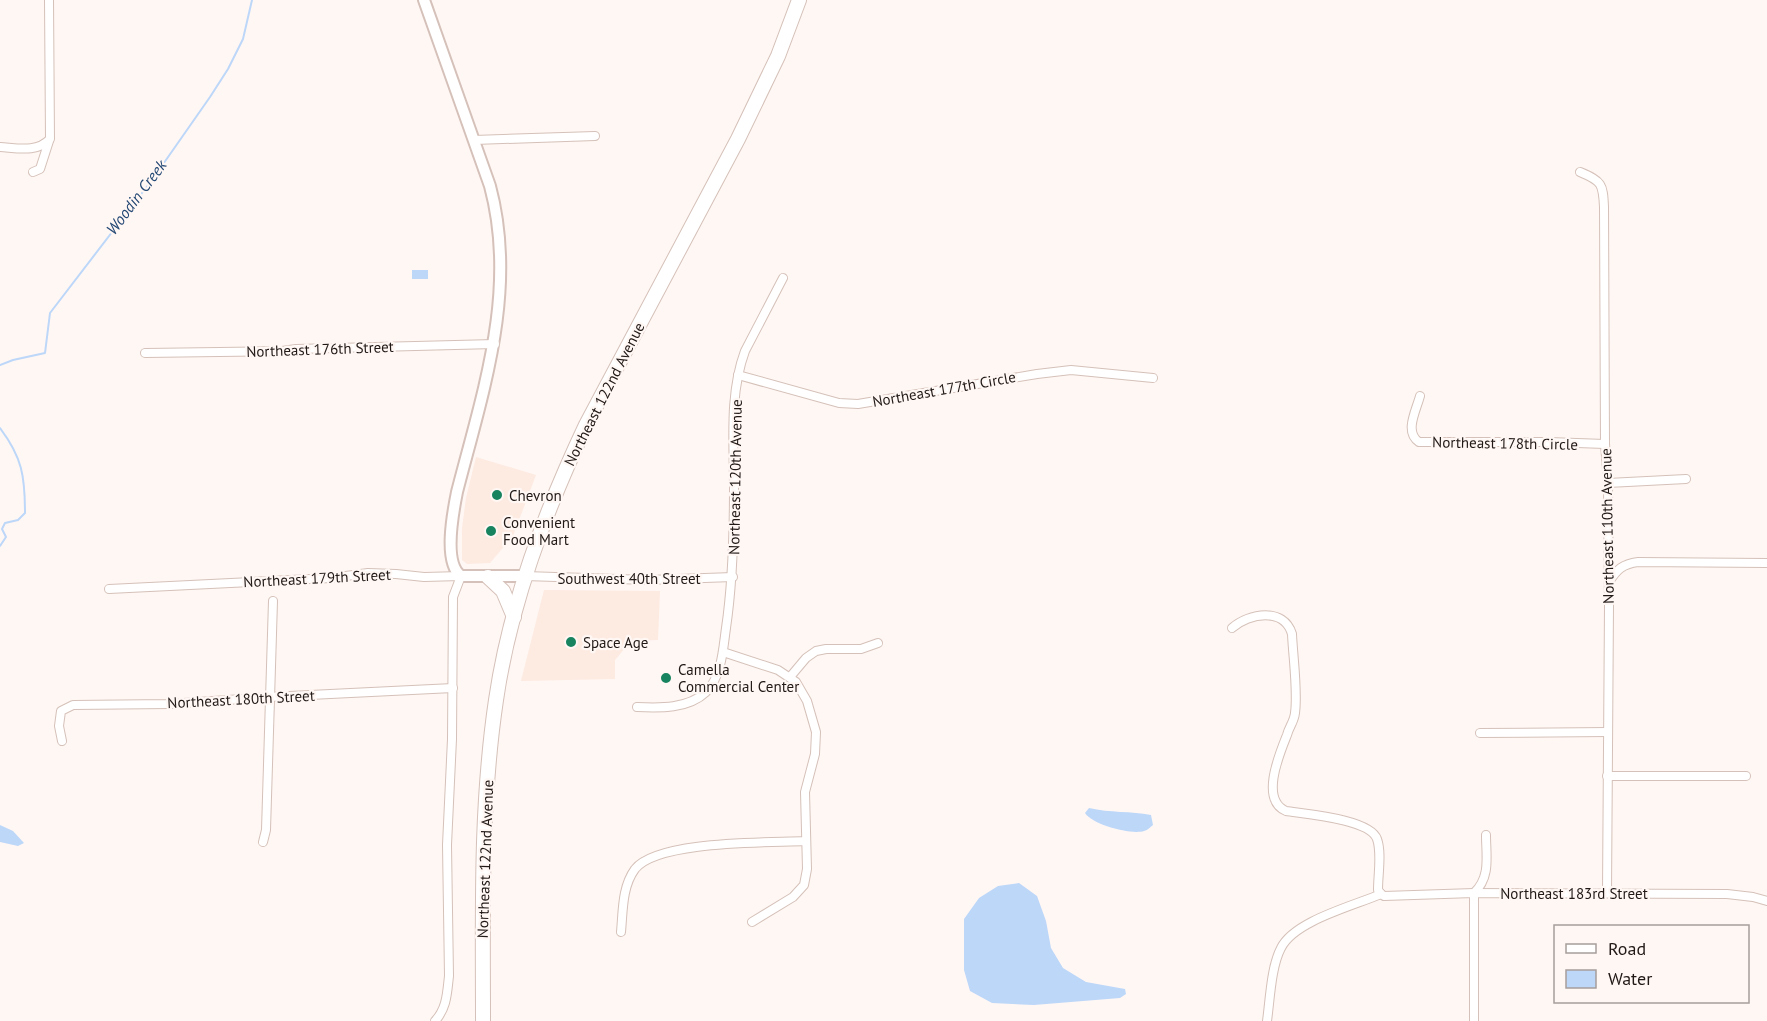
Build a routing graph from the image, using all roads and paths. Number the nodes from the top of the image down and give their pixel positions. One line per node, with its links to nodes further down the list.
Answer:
1 (49, 0): 5 (street)
2 (424, 0): 6 (main road)
3 (800, 0): 21 (highway, Northeast 122nd Avenue)
4 (595, 135): 6 (street)
5 (50, 139): 7 (street); 8 (street)
6 (474, 140): 11 (main road)
7 (0, 147)
8 (33, 172)
9 (1580, 172): 16 (street, Northeast 110th Avenue)
10 (783, 278): 13 (street, Northeast 120th Avenue)
11 (495, 344): 12 (street, Northeast 176th Street); 20 (main road)
12 (145, 353)
13 (738, 375): 14 (street, Northeast 177th Circle); 23 (street, Northeast 120th Avenue)
14 (1153, 378)
15 (1420, 396): 16 (street, Northeast 178th Circle)
16 (1605, 444): 18 (street, Northeast 110th Avenue)
17 (1686, 480): 18 (street)
18 (1608, 483): 24 (street, Northeast 110th Avenue)
19 (1767, 563): 24 (street)
20 (461, 576): 22 (main road, Northeast 179th Street); 25 (street, Northeast 179th Street); 32 (street)
21 (525, 576): 22 (main road, Northeast 179th Street); 23 (street, Southwest 40th Street); 27 (highway, Northeast 122nd Avenue)
22 (488, 577): 27 (highway)
23 (733, 578): 30 (street, Northeast 120th Avenue)
24 (1608, 584): 35 (street, Northeast 110th Avenue)
25 (109, 589)
26 (273, 602): 33 (street)
27 (514, 617): 50 (highway, Northeast 122nd Avenue)
28 (1232, 628): 45 (street)
29 (878, 643): 31 (street)
30 (723, 652): 31 (street); 34 (street, Northeast 120th Avenue)
31 (790, 677): 41 (street)
32 (453, 688): 33 (street, Northeast 180th Street); 49 (street)
33 (269, 697): 37 (street, Northeast 180th Street); 42 (street)
34 (637, 706)
35 (1608, 732): 36 (street); 38 (street, Northeast 110th Avenue)
36 (1480, 733)
37 (62, 741)
38 (1607, 776): 39 (street); 44 (street, Northeast 110th Avenue)
39 (1746, 776)
40 (1486, 835): 43 (street)
41 (806, 841): 47 (street); 48 (street)
42 (263, 842)
43 (1474, 893): 44 (street, Northeast 183rd Street); 45 (street, Northeast 183rd Street); 52 (street)
44 (1607, 893): 46 (street, Northeast 183rd Street)
45 (1381, 894): 51 (street)
46 (1767, 901)
47 (752, 922)
48 (621, 932)
49 (435, 1021)
50 (483, 1021)
51 (1267, 1021)
52 (1474, 1021)

